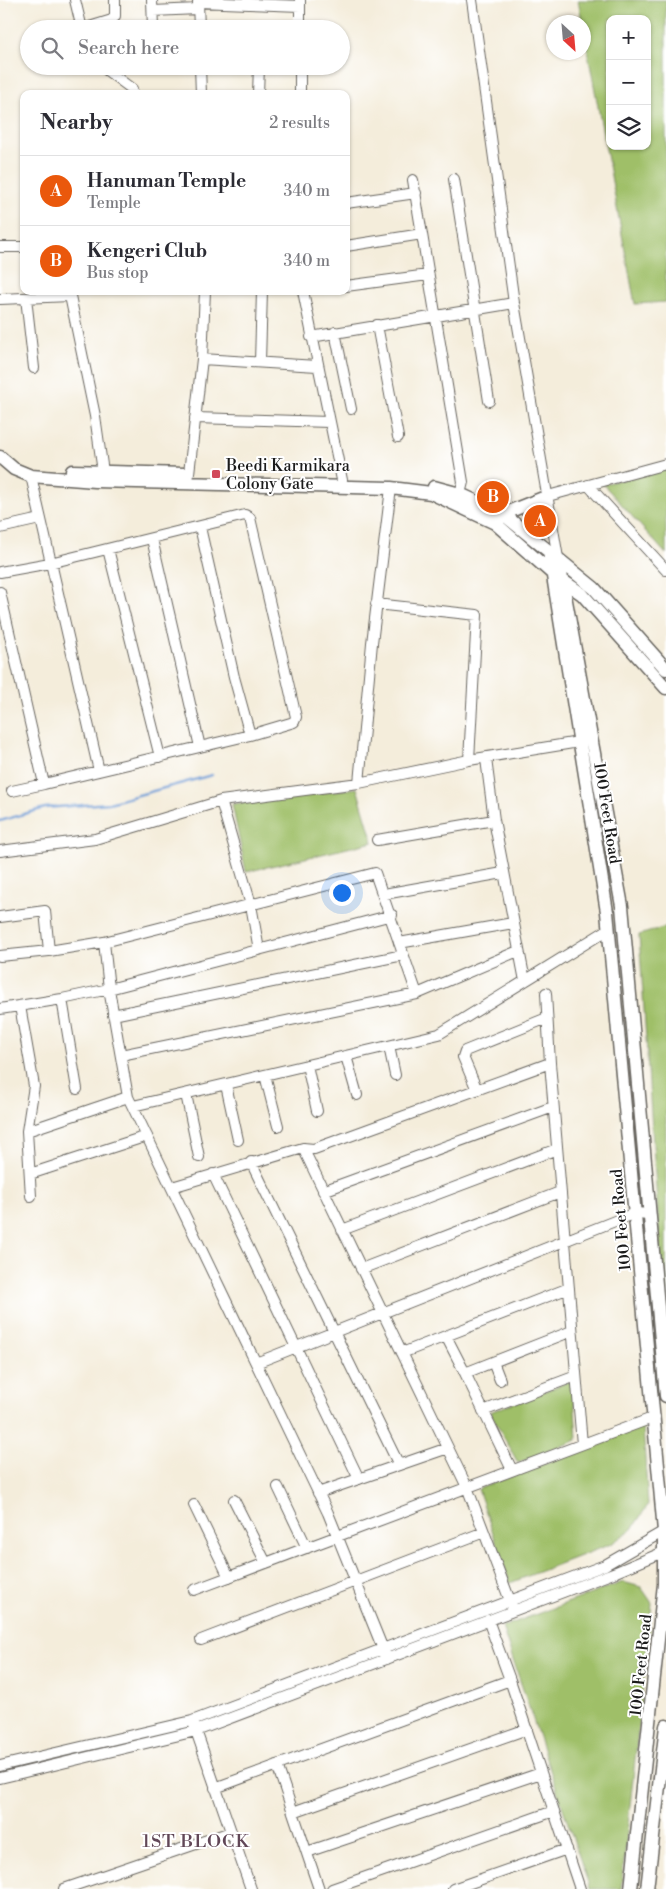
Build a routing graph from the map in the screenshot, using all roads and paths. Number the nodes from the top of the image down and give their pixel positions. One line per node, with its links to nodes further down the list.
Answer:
1 (75, 0): 9 (street)
2 (115, 0): 10 (street)
3 (152, 0): 8 (street)
4 (472, 0): 39 (street)
5 (253, 2): 6 (street); 7 (street)
6 (300, 3): 13 (street)
7 (198, 4): 8 (street); 12 (street)
8 (153, 11): 11 (street)
9 (80, 20)
10 (112, 20)
11 (153, 20)
12 (199, 20)
13 (300, 20)
14 (113, 75): 18 (street)
15 (200, 75): 19 (street)
16 (258, 75): 20 (street)
17 (300, 75): 21 (street)
18 (132, 90)
19 (201, 90)
20 (258, 90)
21 (300, 90)
22 (454, 179): 40 (street)
23 (413, 180): 24 (street)
24 (416, 193): 25 (street); 26 (street)
25 (350, 202)
26 (422, 234): 27 (street); 30 (street)
27 (350, 245)
28 (0, 247): 29 (street)
29 (20, 247)
30 (428, 275): 31 (street); 41 (street)
31 (350, 285)
32 (58, 295): 37 (street)
33 (69, 295): 57 (street)
34 (205, 295): 45 (street)
35 (262, 295): 46 (street)
36 (306, 295): 44 (street)
37 (26, 298): 38 (street); 48 (street)
38 (0, 299)
39 (514, 304): 40 (street); 64 (street)
40 (475, 309): 41 (street); 49 (street)
41 (435, 315): 42 (street); 63 (street)
42 (378, 325): 43 (street); 53 (street)
43 (335, 332): 44 (street); 50 (street)
44 (311, 336): 47 (street)
45 (202, 358): 46 (street); 51 (street)
46 (260, 362): 47 (street)
47 (317, 366): 52 (street)
48 (34, 368)
49 (489, 401)
50 (351, 409)
51 (195, 418): 52 (street); 59 (street)
52 (329, 422): 60 (street)
53 (398, 437)
54 (0, 447): 57 (main road)
55 (0, 457): 58 (main road)
56 (666, 464): 61 (street)
57 (103, 472): 59 (main road)
58 (30, 476): 59 (main road); 66 (street)
59 (188, 478): 60 (main road); 62 (main road)
60 (342, 480): 63 (main road)
61 (588, 485): 64 (street); 73 (street)
62 (391, 488): 65 (main road); 77 (street)
63 (460, 494): 65 (main road)
64 (548, 496): 65 (main road); 71 (street)
65 (499, 518): 71 (main road); 75 (main road)
66 (40, 519): 68 (street); 72 (street)
67 (200, 527): 69 (street); 80 (street); 80 (street)
68 (0, 528)
69 (152, 539): 70 (street); 83 (street)
70 (108, 549): 72 (street); 84 (street)
71 (554, 554): 75 (main road, 100 Feet Road); 78 (main road)
72 (50, 563): 74 (street); 87 (street)
73 (666, 570)
74 (0, 572)
75 (558, 578): 79 (main road); 81 (main road, 100 Feet Road); 82 (main road, 100 Feet Road)
76 (0, 592): 89 (street)
77 (376, 604): 86 (street); 88 (street)
78 (666, 669)
79 (666, 688)
80 (250, 735): 83 (street)
81 (593, 739): 82 (street); 148 (main road, 100 Feet Road)
82 (580, 742): 85 (street); 101 (main road, 100 Feet Road)
83 (200, 747): 84 (street)
84 (160, 757): 87 (street)
85 (486, 758): 86 (street); 92 (street)
86 (469, 760): 88 (street)
87 (99, 771): 89 (street)
88 (359, 783): 91 (street)
89 (44, 784): 90 (street)
90 (12, 791)
91 (221, 801): 94 (street); 97 (street)
92 (494, 820): 93 (street); 95 (street)
93 (377, 840)
94 (0, 851)
95 (503, 873): 96 (street); 100 (street)
96 (384, 894): 97 (street); 98 (street)
97 (251, 905): 102 (street); 104 (street)
98 (392, 914): 103 (street); 104 (street)
99 (0, 917): 105 (street)
100 (512, 923): 103 (street); 106 (street)
101 (609, 929): 109 (street); 147 (main road, 100 Feet Road)
102 (104, 942): 105 (street); 110 (street)
103 (399, 943): 107 (street)
104 (259, 950): 110 (street)
105 (50, 951): 108 (street)
106 (518, 951): 109 (street); 112 (street)
107 (403, 955): 112 (street); 116 (street)
108 (0, 956)
109 (524, 981): 118 (street)
110 (109, 989): 113 (street); 116 (street)
111 (546, 993): 117 (street)
112 (417, 994): 119 (street)
113 (62, 1000): 114 (street); 126 (street)
114 (20, 1006): 115 (street); 134 (street)
115 (0, 1009)
116 (114, 1015): 119 (street)
117 (546, 1018): 121 (street); 127 (street)
118 (389, 1046): 120 (street); 124 (street)
119 (121, 1055): 130 (street)
120 (346, 1056): 122 (street); 129 (street)
121 (550, 1063): 127 (street); 131 (street)
122 (307, 1065): 123 (street); 132 (street)
123 (265, 1075): 125 (street); 133 (street)
124 (395, 1075)
125 (226, 1085): 128 (street); 136 (street)
126 (77, 1089)
127 (477, 1090): 137 (street)
128 (186, 1094): 130 (street); 139 (street)
129 (357, 1095)
130 (130, 1102): 134 (street); 135 (street)
131 (553, 1107): 138 (street); 144 (street)
132 (317, 1111)
133 (278, 1126)
134 (27, 1131): 141 (street)
135 (147, 1136): 141 (street); 143 (street)
136 (238, 1140)
137 (303, 1148): 140 (street); 144 (street)
138 (557, 1149): 145 (street); 149 (street)
139 (199, 1156)
140 (251, 1162): 142 (street); 156 (street)
141 (30, 1174): 146 (street)
142 (213, 1174): 143 (street); 158 (street)
143 (172, 1186): 161 (street)
144 (323, 1191): 149 (street)
145 (560, 1192): 150 (street); 151 (street)
146 (31, 1196)
147 (635, 1213): 148 (street); 150 (street); 167 (main road, 100 Feet Road)
148 (650, 1214): 154 (main road, 100 Feet Road)
149 (342, 1230): 151 (street)
150 (565, 1241): 152 (street); 153 (street)
151 (360, 1269): 153 (street)
152 (569, 1288): 155 (street); 157 (street)
153 (382, 1314): 156 (street); 159 (street)
154 (662, 1320): 165 (main road, 100 Feet Road)
155 (572, 1331): 160 (street); 163 (street)
156 (334, 1332): 158 (street); 170 (street)
157 (446, 1336): 159 (street); 162 (street)
158 (296, 1348): 161 (street); 172 (street)
159 (402, 1354): 169 (street)
160 (493, 1362): 162 (street); 164 (street)
161 (256, 1363): 175 (street)
162 (465, 1374): 166 (street)
163 (576, 1376): 166 (street); 168 (street)
164 (500, 1380)
165 (666, 1396)
166 (483, 1411): 171 (street)
167 (655, 1417): 168 (street); 178 (main road, 100 Feet Road)
168 (582, 1444): 171 (street)
169 (448, 1448): 170 (street); 174 (street)
170 (399, 1465): 172 (street)
171 (512, 1470): 174 (street)
172 (358, 1479): 175 (street)
173 (278, 1486): 181 (street)
174 (467, 1487): 179 (street); 180 (street)
175 (318, 1493): 180 (street)
176 (234, 1500): 183 (street)
177 (194, 1505): 184 (street)
178 (665, 1531): 182 (main road, 100 Feet Road); 187 (street)
179 (484, 1532): 185 (street); 187 (street)
180 (337, 1536): 181 (street); 185 (street)
181 (307, 1548): 183 (street)
182 (665, 1551): 187 (street); 211 (main road, 100 Feet Road)
183 (266, 1563): 184 (street)
184 (229, 1577): 186 (street)
185 (355, 1581): 189 (street); 190 (street)
186 (194, 1590)
187 (512, 1606): 188 (street); 190 (street)
188 (488, 1620): 190 (street); 191 (street)
189 (202, 1640)
190 (385, 1654): 192 (street)
191 (510, 1680): 194 (street); 195 (street)
192 (194, 1726): 196 (street); 198 (street); 199 (street)
193 (666, 1726): 212 (main road, 100 Feet Road)
194 (527, 1729): 197 (street); 201 (street)
195 (277, 1765): 199 (street); 201 (street)
196 (0, 1766)
197 (542, 1773): 200 (street); 204 (street)
198 (0, 1778)
199 (215, 1788): 202 (street)
200 (554, 1811): 203 (street); 208 (street)
201 (293, 1812): 204 (street)
202 (231, 1832): 205 (street); 206 (street)
203 (567, 1849): 209 (street); 210 (street)
204 (307, 1852): 207 (street)
205 (64, 1889)
206 (251, 1889)
207 (319, 1889)
208 (332, 1889)
209 (453, 1889)
210 (580, 1889)
211 (631, 1889)
212 (647, 1889)

